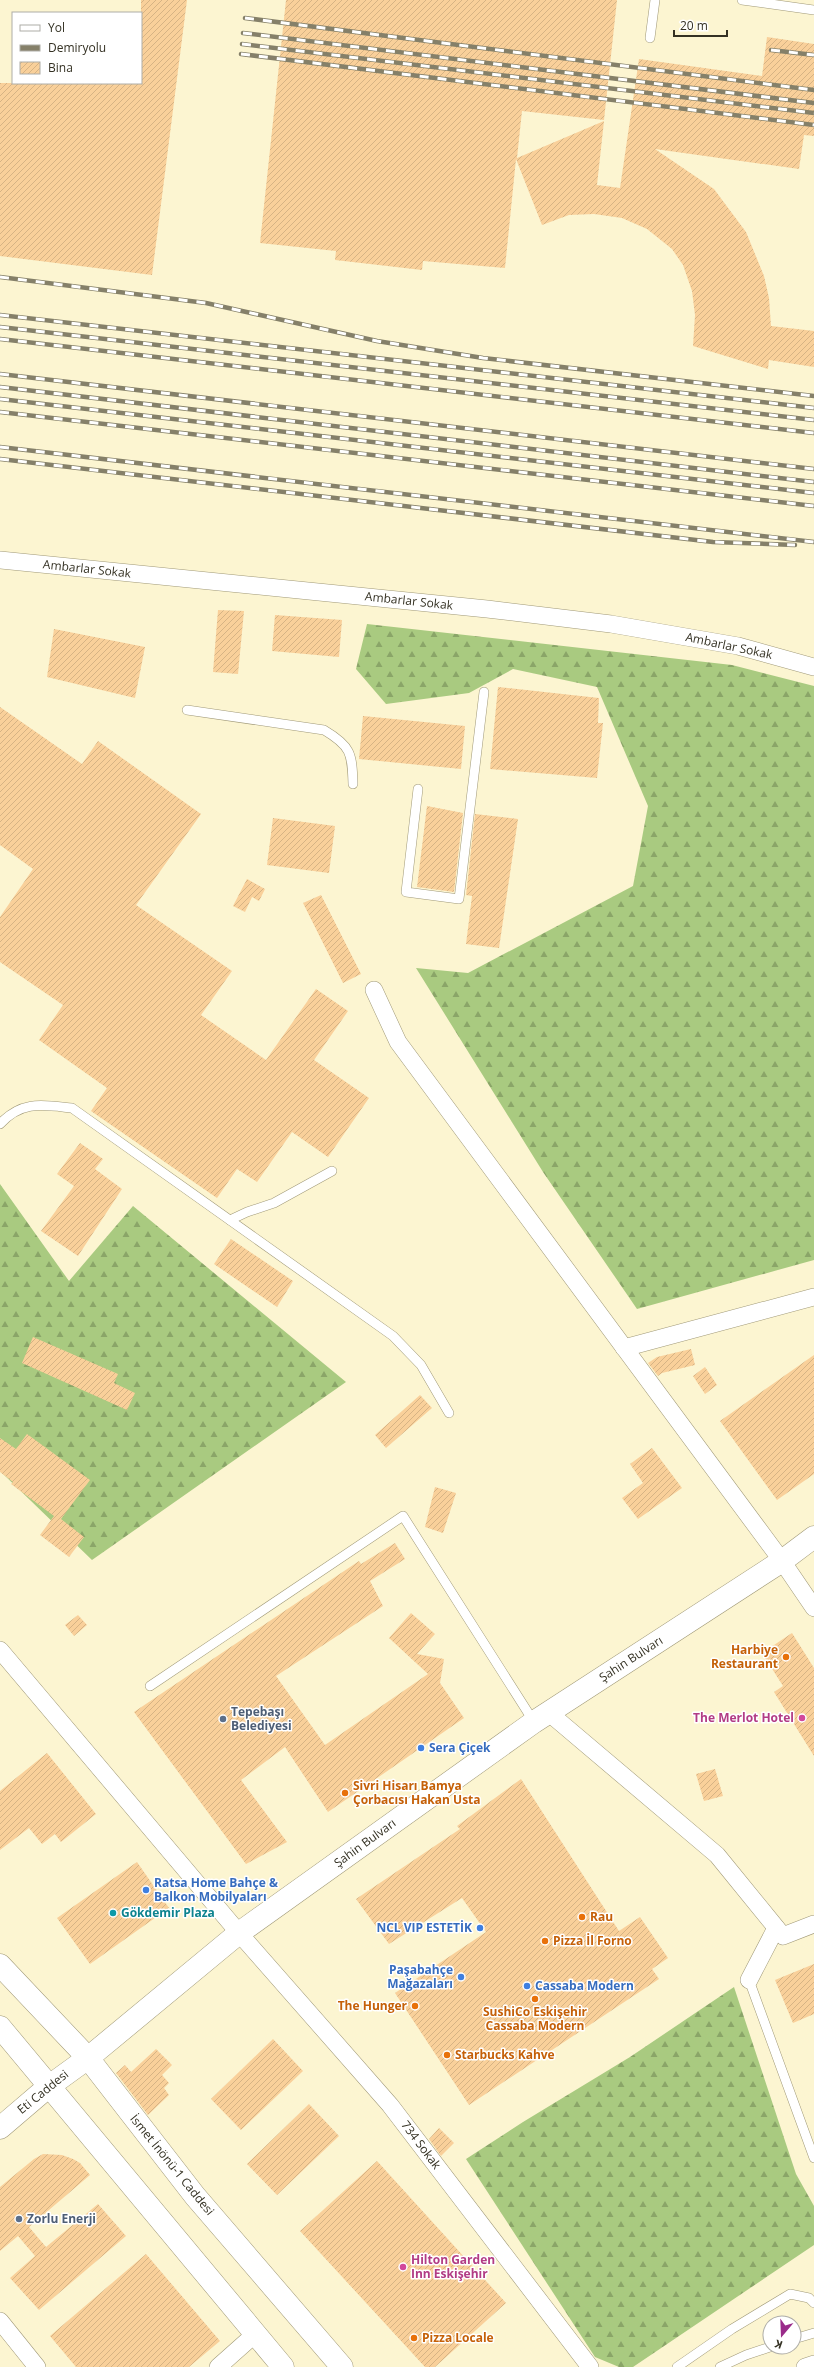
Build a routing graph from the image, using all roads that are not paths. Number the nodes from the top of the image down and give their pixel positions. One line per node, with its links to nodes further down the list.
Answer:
1 (655, 0): 4 (lane)
2 (742, 0): 3 (lane)
3 (814, 10)
4 (650, 38)
5 (0, 560): 6 (street, Ambarlar Sokak)
6 (814, 666)
7 (484, 692): 10 (lane)
8 (187, 710): 9 (lane)
9 (353, 784)
10 (418, 789)
11 (374, 990): 16 (street)
12 (0, 1124): 14 (lane)
13 (332, 1171): 14 (lane)
14 (230, 1220): 17 (lane)
15 (814, 1297): 16 (street)
16 (624, 1348): 19 (street)
17 (449, 1413)
18 (814, 1537): 19 (main road, Şahin Bulvarı)
19 (782, 1561): 20 (street); 23 (main road, Şahin Bulvarı)
20 (814, 1608)
21 (0, 1650): 26 (street, 734 Sokak)
22 (150, 1686): 23 (lane)
23 (541, 1717): 25 (street); 26 (main road, Şahin Bulvarı)
24 (814, 1924): 25 (street)
25 (776, 1928): 28 (street)
26 (239, 1933): 30 (main road, Şahin Bulvarı); 45 (street, 734 Sokak)
27 (0, 1965): 30 (main road, İsmet İnönü-1 Caddesi)
28 (750, 1980): 33 (lane)
29 (0, 2027): 31 (main road)
30 (88, 2058): 31 (main road, Eti Caddesi); 44 (main road, İsmet İnönü-1 Caddesi)
31 (48, 2087): 32 (main road, Eti Caddesi); 37 (main road)
32 (0, 2128)
33 (814, 2158)
34 (814, 2303): 46 (lane)
35 (0, 2321): 41 (street)
36 (814, 2333): 38 (lane)
37 (254, 2335): 42 (street); 43 (main road)
38 (802, 2337)
39 (762, 2350): 47 (lane)
40 (814, 2364): 48 (street)
41 (37, 2367)
42 (218, 2367)
43 (283, 2367)
44 (342, 2367)
45 (590, 2367)
46 (677, 2367)
47 (720, 2367)
48 (805, 2367)

